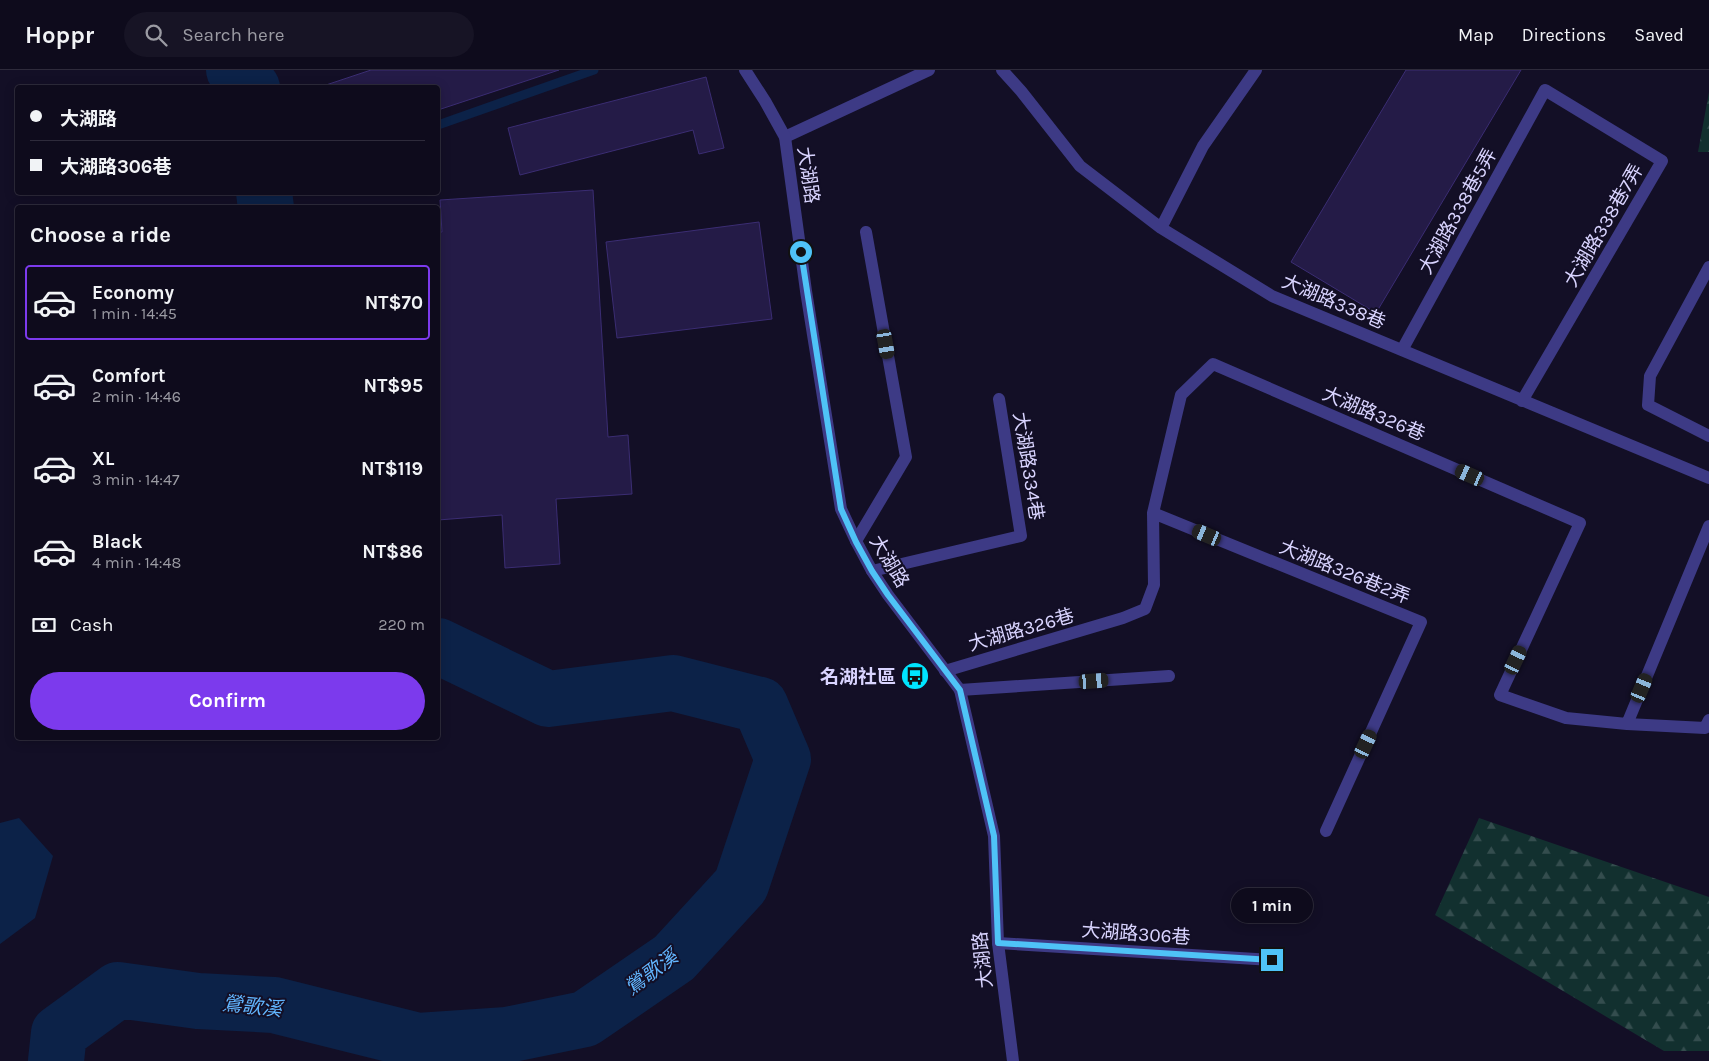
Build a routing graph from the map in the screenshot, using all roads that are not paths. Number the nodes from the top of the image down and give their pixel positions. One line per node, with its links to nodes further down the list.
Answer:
1 (745, 70): 6 (street, 大湖路)
2 (929, 70): 6 (street)
3 (1002, 70): 7 (street, 大湖路338巷)
4 (1256, 70): 7 (street)
5 (1545, 90): 10 (street, 大湖路338巷5弄); 12 (street, 大湖路338巷7弄)
6 (785, 137): 17 (street, 大湖路)
7 (1161, 228): 10 (street, 大湖路338巷)
8 (866, 232): 17 (street)
9 (1709, 267): 13 (street)
10 (1402, 350): 12 (street, 大湖路338巷)
11 (999, 399): 18 (street, 大湖路334巷)
12 (1522, 401): 14 (street, 大湖路338巷)
13 (1709, 436)
14 (1709, 478)
15 (1153, 513): 19 (street, 大湖路326巷); 22 (street, 大湖路326巷); 24 (street, 大湖路326巷2弄)
16 (1709, 526): 22 (street)
17 (856, 542): 18 (street, 大湖路)
18 (872, 571): 19 (street, 大湖路)
19 (945, 671): 21 (street, 大湖路)
20 (1170, 676): 21 (street)
21 (960, 690): 25 (street, 大湖路)
22 (1627, 724): 23 (street, 大湖路326巷)
23 (1708, 726)
24 (1326, 831)
25 (998, 943): 26 (street, 大湖路306巷); 27 (street, 大湖路)
26 (1272, 960)
27 (1013, 1061)

